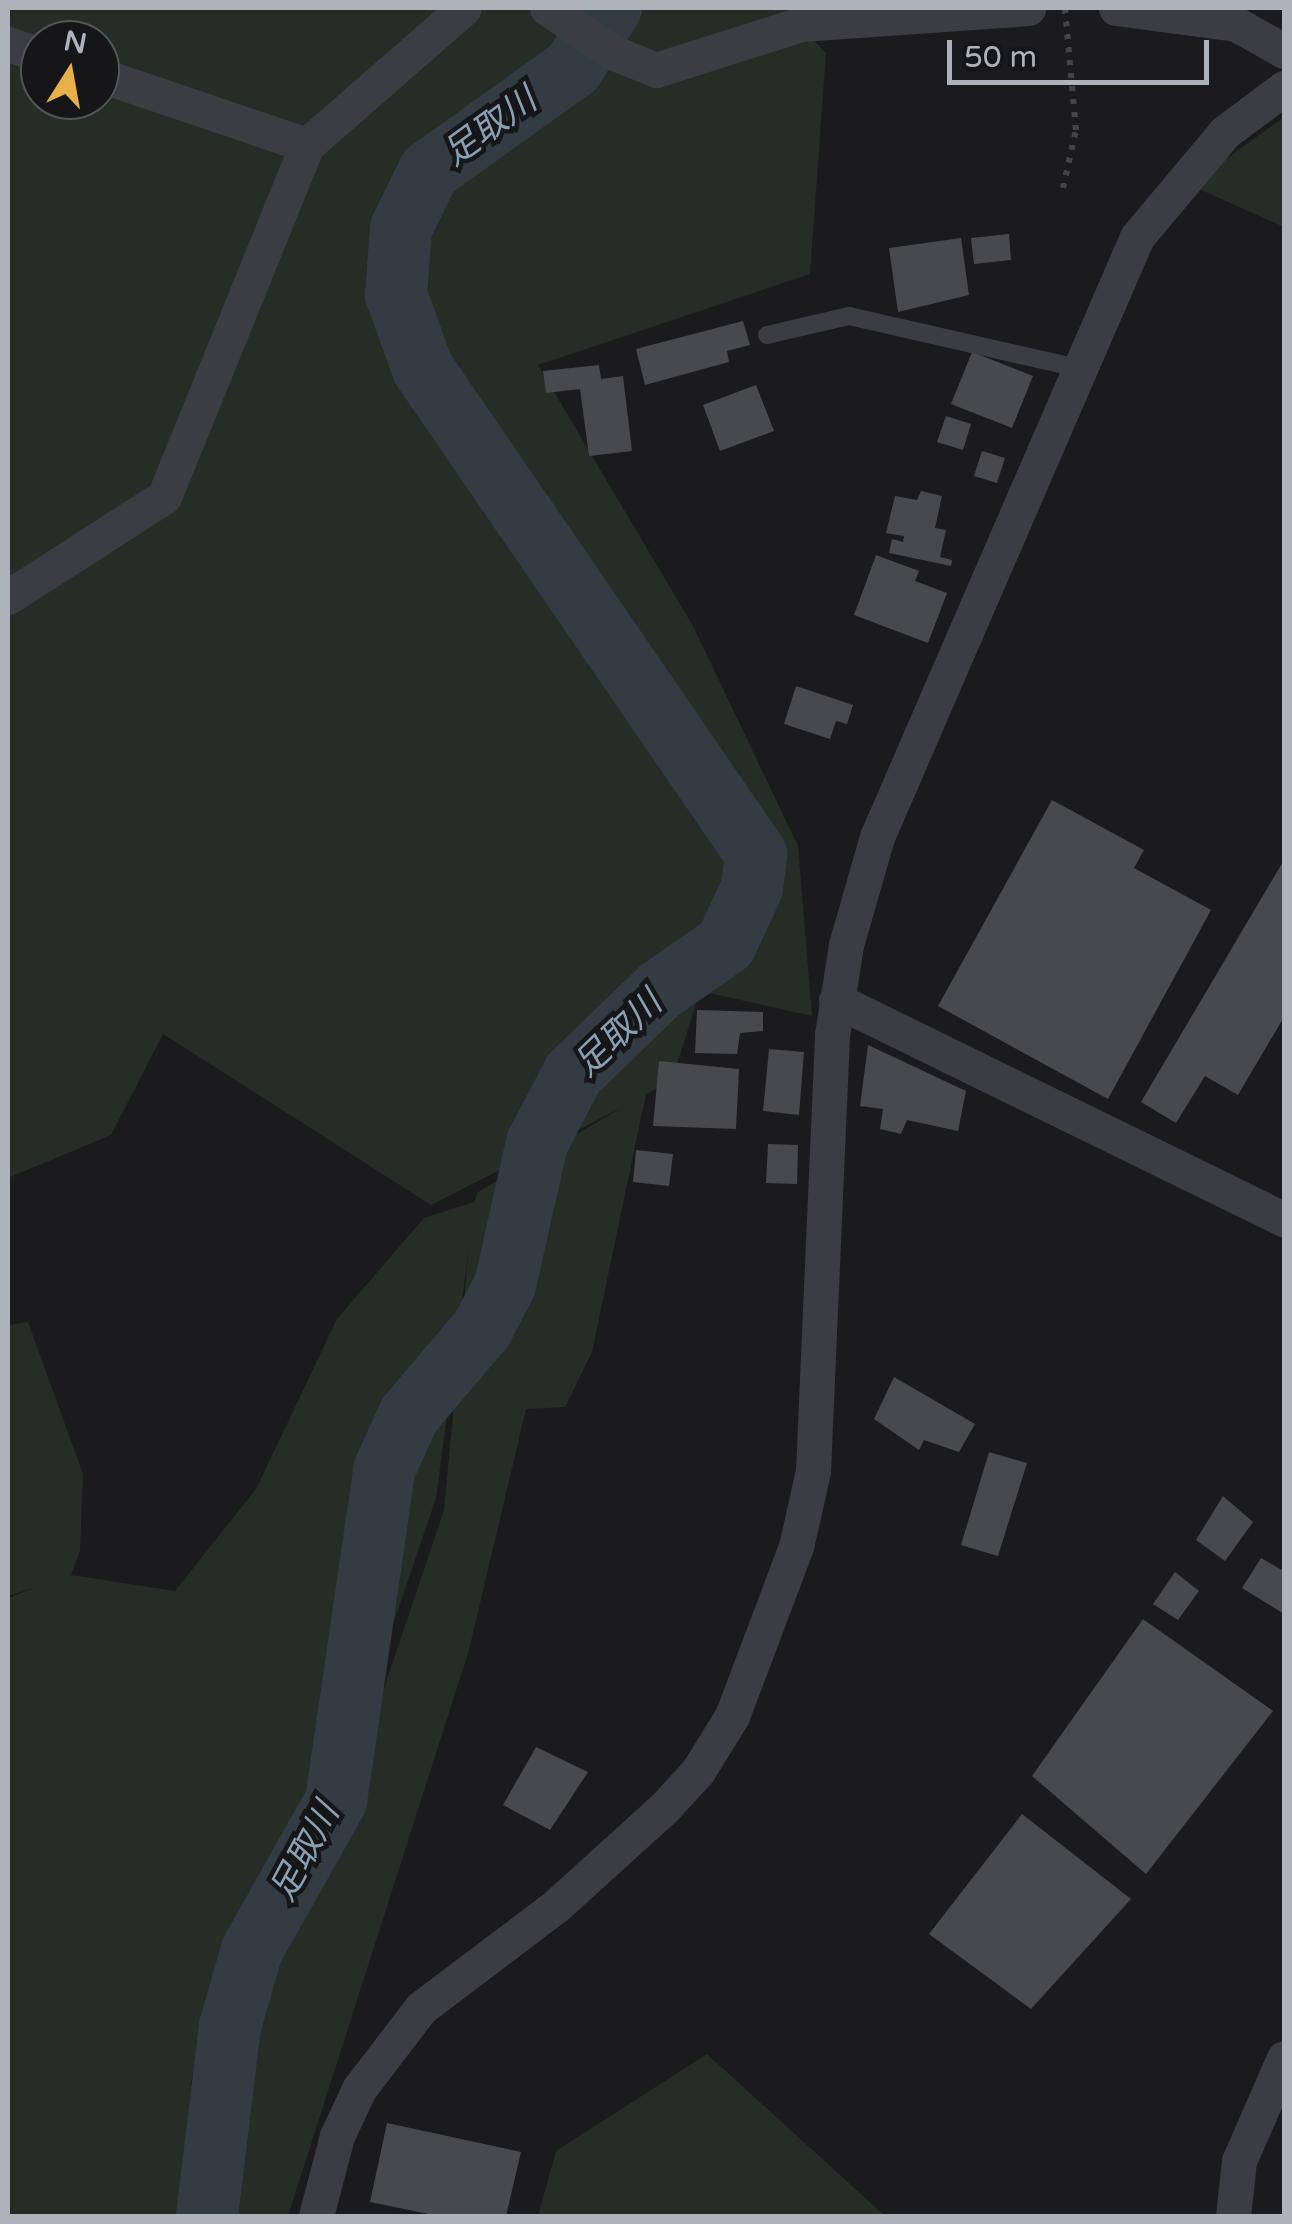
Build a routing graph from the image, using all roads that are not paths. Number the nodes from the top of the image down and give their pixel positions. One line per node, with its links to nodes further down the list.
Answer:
1 (464, 8): 8 (street)
2 (1028, 8): 4 (street)
3 (1116, 8): 5 (street)
4 (560, 16)
5 (1284, 51)
6 (120, 82): 8 (street)
7 (1284, 88): 10 (street)
8 (307, 145): 11 (street)
9 (766, 336): 10 (lane)
10 (1078, 368): 12 (street)
11 (8, 598)
12 (836, 1000): 13 (street); 15 (street)
13 (1284, 1219)
14 (1284, 2058): 16 (street)
15 (316, 2216)
16 (1233, 2216)

